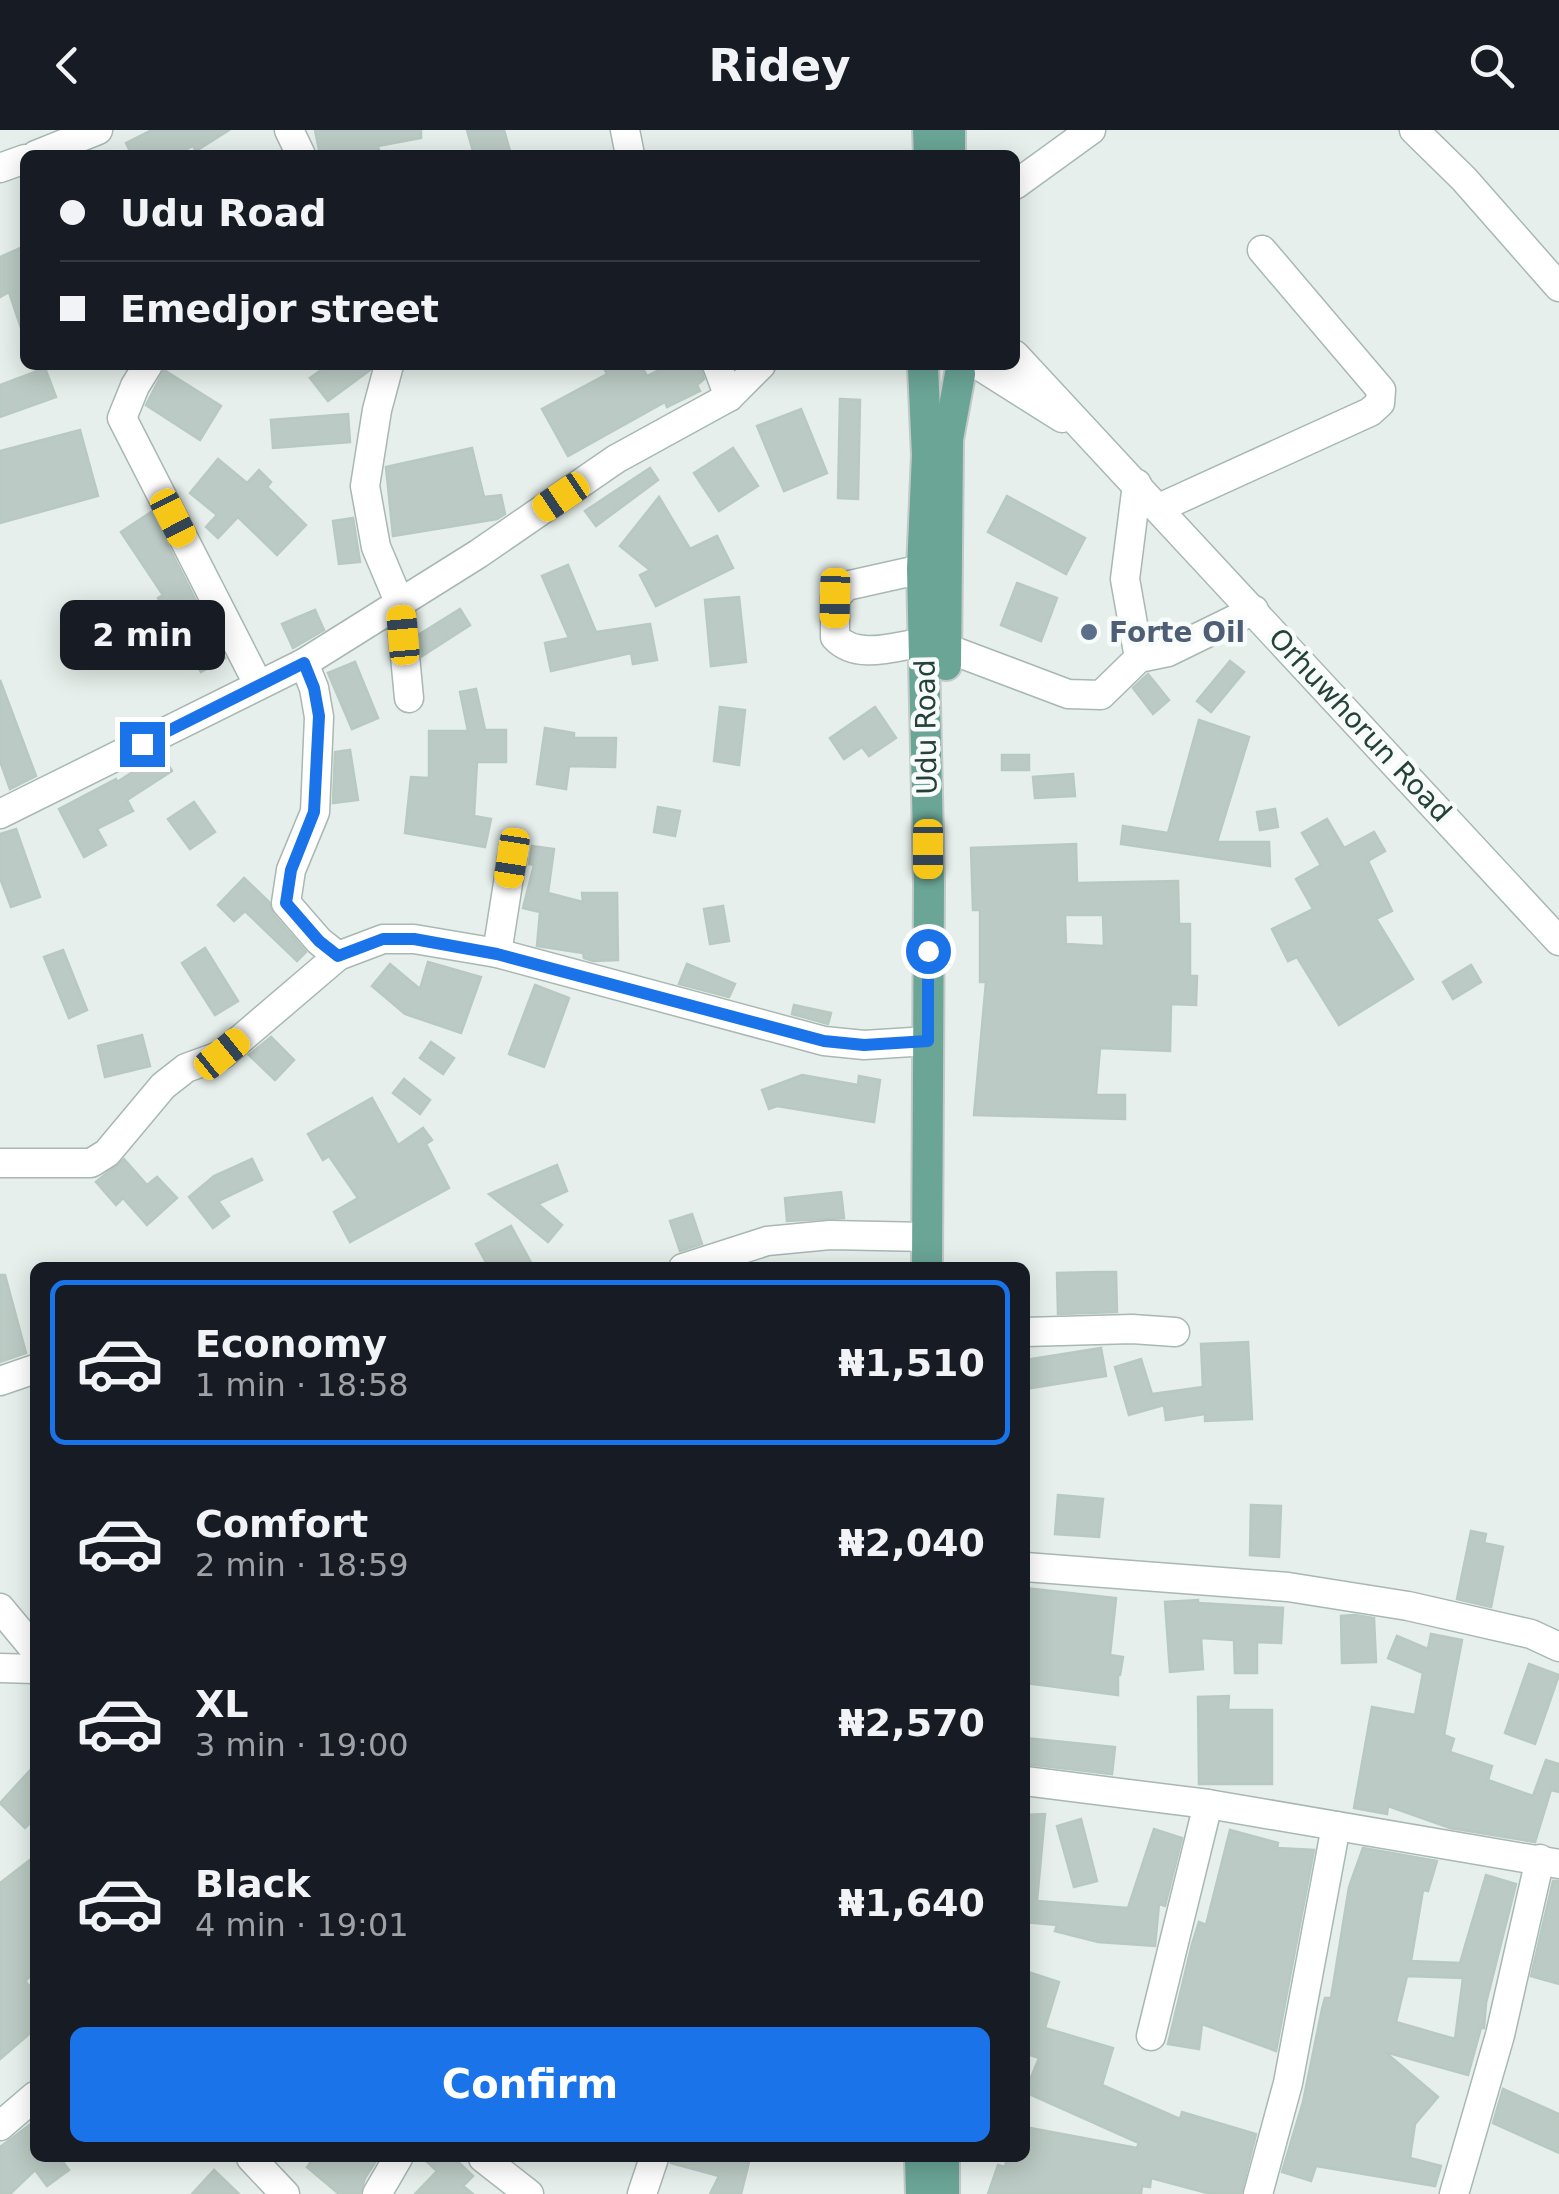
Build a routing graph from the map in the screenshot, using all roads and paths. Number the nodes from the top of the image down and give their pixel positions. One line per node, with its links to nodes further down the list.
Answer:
1 (98, 130): 4 (street)
2 (1090, 130): 5 (street)
3 (1414, 130): 7 (street)
4 (48, 150)
5 (1020, 181)
6 (1262, 250): 21 (street)
7 (1559, 287)
8 (1020, 361): 19 (street, Orhuwhorun Road)
9 (146, 370): 28 (street)
10 (388, 370): 23 (street)
11 (719, 370): 18 (street)
12 (756, 370): 18 (street)
13 (922, 370): 22 (main road, Udu Road)
14 (930, 370): 15 (main road)
15 (963, 370)
16 (971, 370): 25 (main road, Udu Road)
17 (976, 370): 19 (street, Orhuwhorun Road)
18 (729, 397): 23 (street)
19 (1076, 424): 20 (street, Orhuwhorun Road)
20 (1136, 484): 21 (street, Orhuwhorun Road); 26 (street)
21 (1159, 508): 24 (street, Orhuwhorun Road)
22 (922, 568): 25 (main road, Udu Road); 25 (street)
23 (400, 604): 27 (street); 29 (street)
24 (1254, 610): 26 (street); 32 (street, Orhuwhorun Road)
25 (935, 645): 26 (street); 35 (main road, Udu Road); 39 (main road, Udu Road)
26 (1138, 658)
27 (304, 663): 28 (street); 34 (street)
28 (258, 684): 30 (street)
29 (409, 698)
30 (0, 814)
31 (512, 858): 33 (street)
32 (1559, 941)
33 (497, 954): 34 (street); 35 (street)
34 (338, 956): 36 (street)
35 (928, 1041): 37 (main road, Udu Road)
36 (0, 1164)
37 (927, 1252): 38 (street)
38 (702, 1262)
39 (944, 1262)
40 (1030, 1332): 41 (street)
41 (1175, 1332)
42 (30, 1370): 43 (street)
43 (0, 1381)
44 (1030, 1567): 47 (street)
45 (0, 1608): 46 (street)
46 (30, 1644)
47 (1559, 1646)
48 (0, 1668): 49 (street)
49 (30, 1670)
50 (1030, 1782): 51 (street)
51 (1208, 1804): 52 (street); 54 (street)
52 (1336, 1826): 53 (street); 69 (street)
53 (1550, 1861): 70 (street)
54 (1151, 2036)
55 (30, 2100): 56 (street)
56 (0, 2126)
57 (255, 2162): 63 (street)
58 (396, 2162): 64 (street)
59 (488, 2162): 65 (street)
60 (653, 2162): 66 (street)
61 (920, 2162): 67 (main road)
62 (944, 2162): 68 (main road)
63 (285, 2194)
64 (376, 2194)
65 (528, 2194)
66 (642, 2194)
67 (921, 2194)
68 (944, 2194)
69 (1258, 2194)
70 (1454, 2194)

